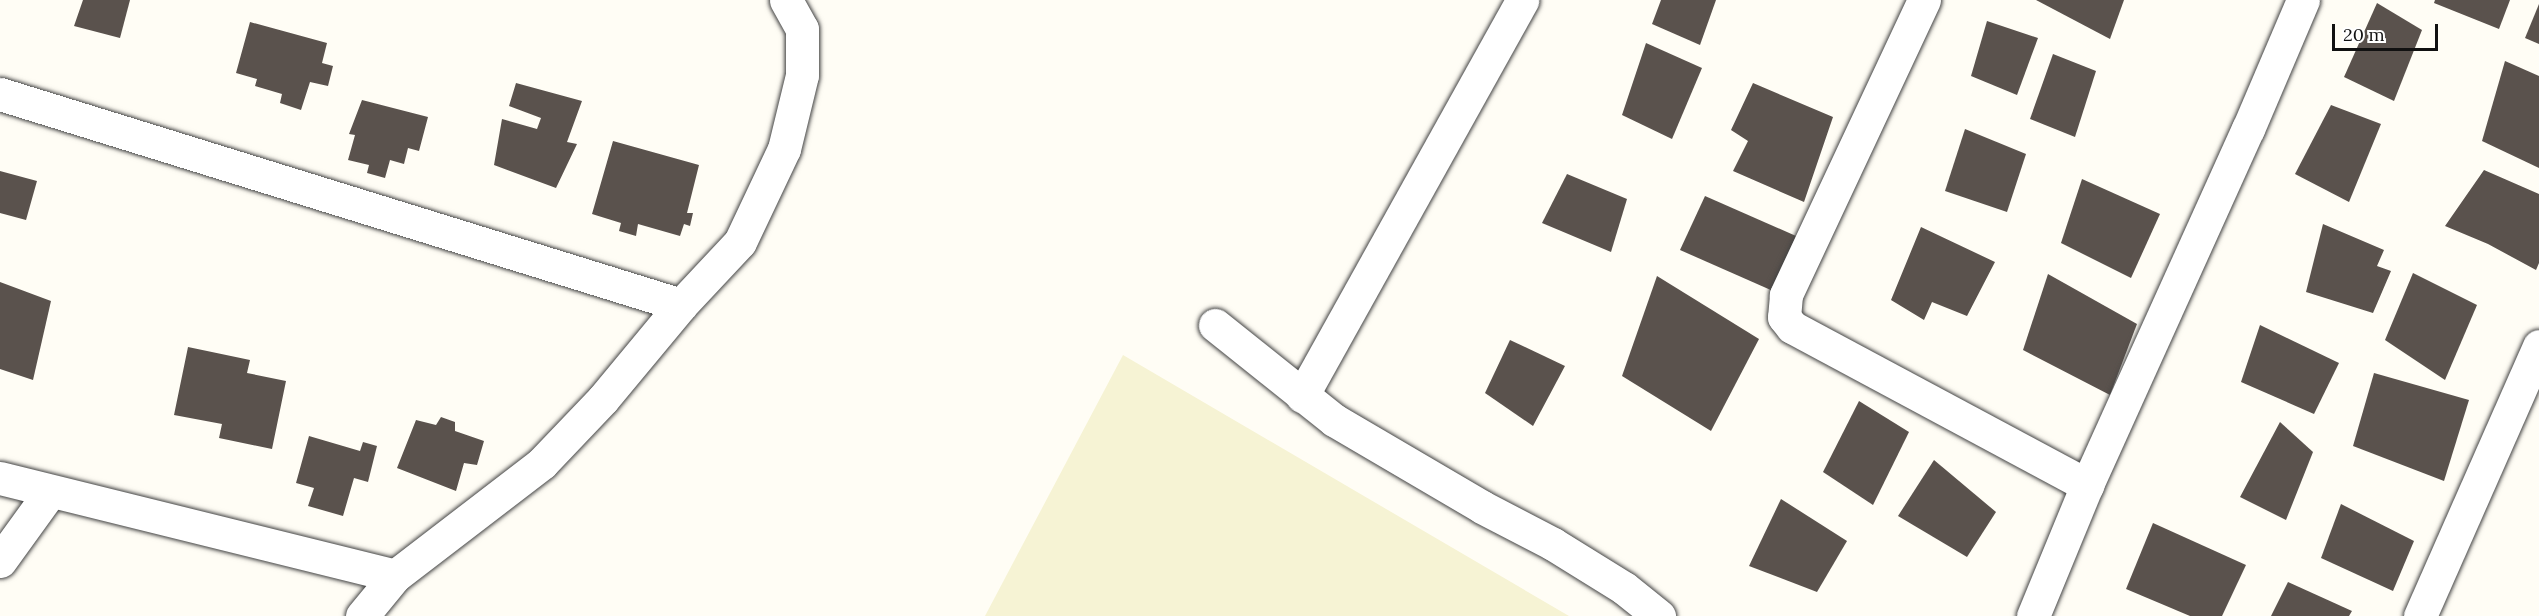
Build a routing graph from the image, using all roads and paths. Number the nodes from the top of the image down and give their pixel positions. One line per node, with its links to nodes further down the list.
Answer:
1 (786, 0): 6 (street)
2 (1522, 0): 9 (street)
3 (1924, 0): 11 (street)
4 (2303, 0): 11 (street)
5 (0, 94): 6 (street)
6 (681, 305): 14 (street)
7 (1215, 325): 9 (street)
8 (2539, 346): 18 (street)
9 (1302, 396): 16 (street)
10 (0, 478): 12 (street)
11 (2087, 485): 17 (street)
12 (50, 492): 13 (street); 14 (street)
13 (0, 561)
14 (395, 576): 15 (street)
15 (362, 616)
16 (1659, 616)
17 (2033, 616)
18 (2420, 616)

